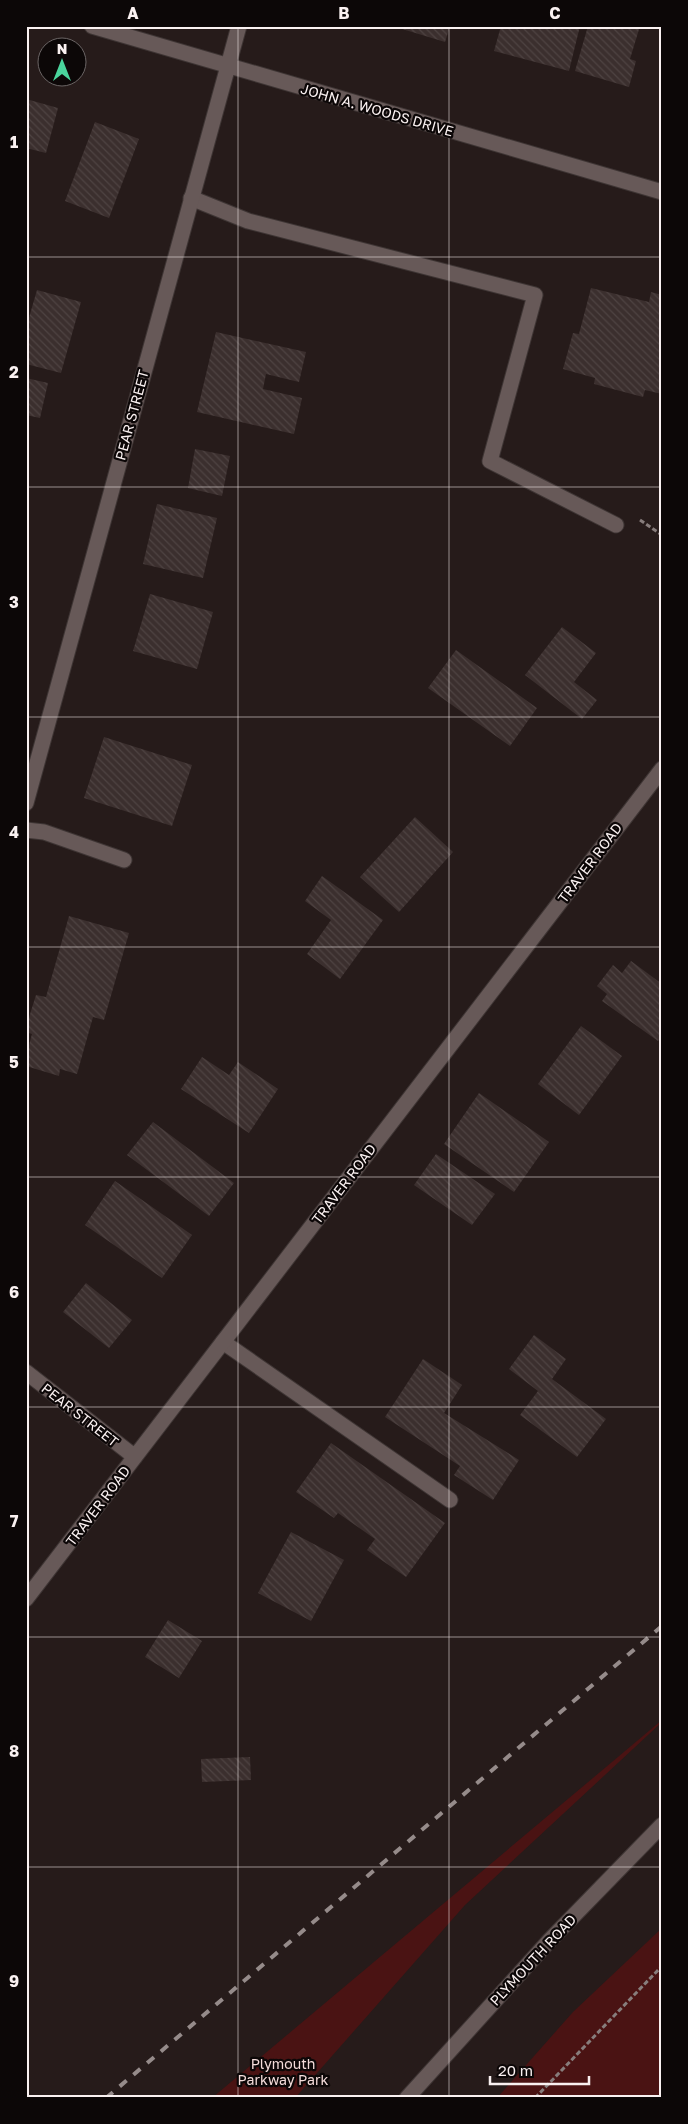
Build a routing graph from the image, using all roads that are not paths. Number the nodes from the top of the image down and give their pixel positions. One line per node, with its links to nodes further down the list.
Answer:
1 (92, 26): 3 (street, JOHN A. WOODS DRIVE)
2 (239, 26): 3 (street, PEAR STREET)
3 (227, 66): 4 (street, JOHN A. WOODS DRIVE); 5 (street, PEAR STREET)
4 (662, 192)
5 (191, 198): 6 (street); 8 (street, PEAR STREET)
6 (616, 525)
7 (662, 769): 11 (street, TRAVER ROAD)
8 (26, 803)
9 (26, 830): 10 (street)
10 (124, 860)
11 (223, 1342): 13 (street, TRAVER ROAD); 14 (street)
12 (26, 1372): 13 (street, PEAR STREET)
13 (135, 1457): 15 (street, TRAVER ROAD)
14 (450, 1500)
15 (26, 1599)
16 (662, 1825): 17 (street, PLYMOUTH ROAD)
17 (407, 2098)

